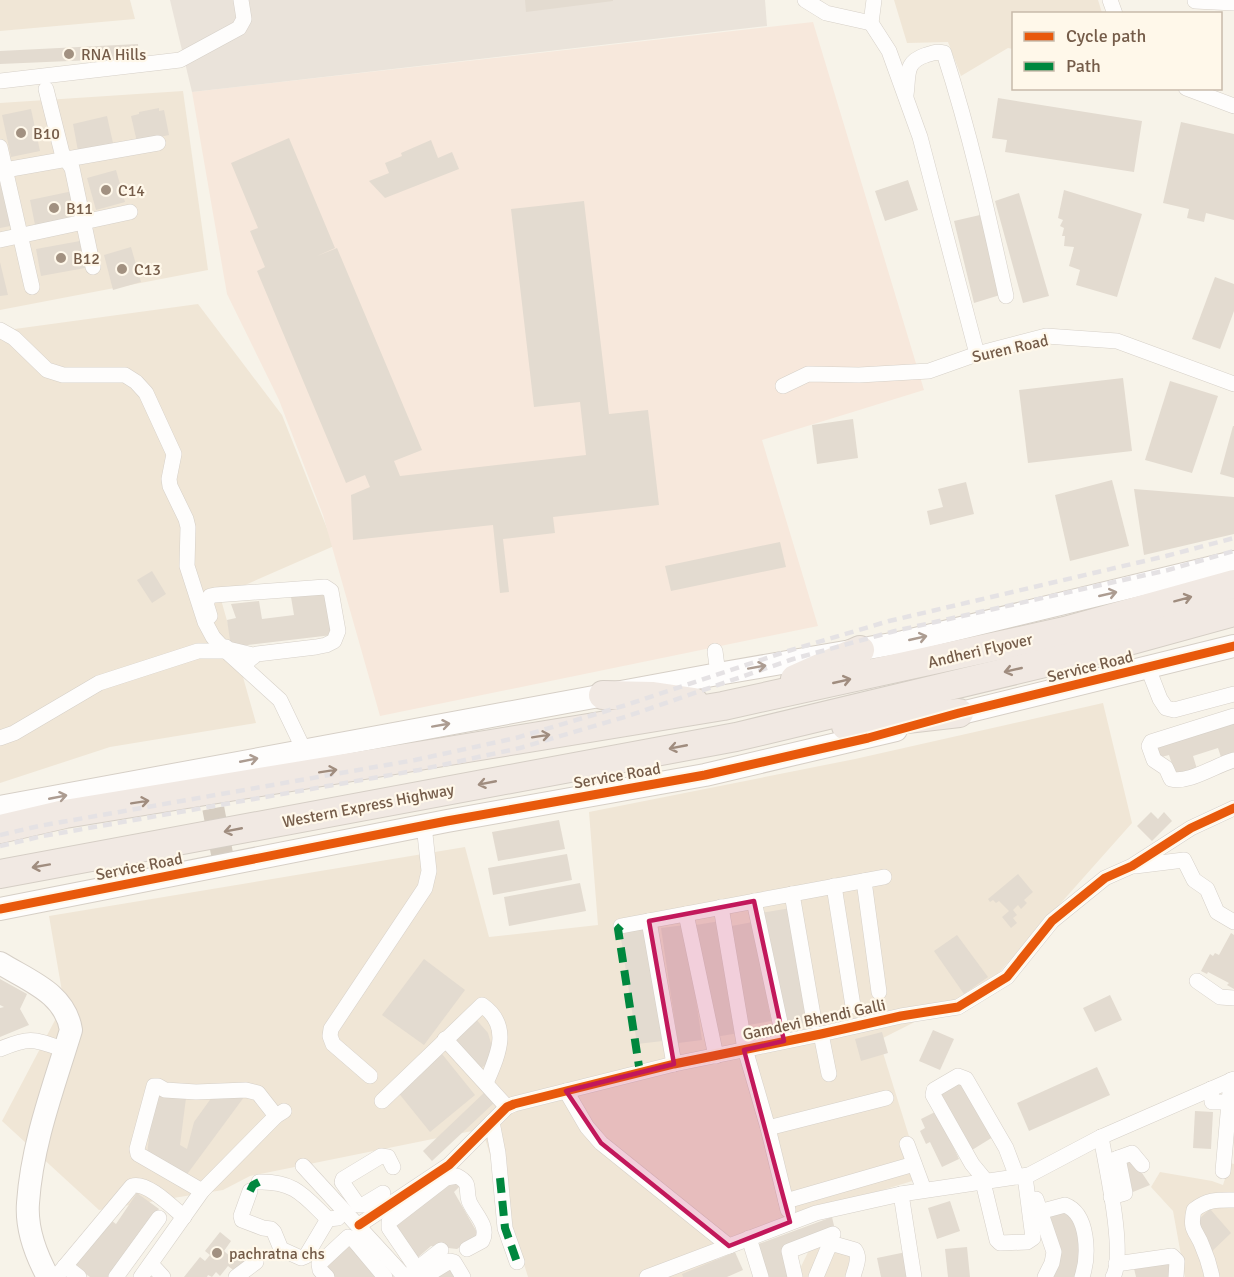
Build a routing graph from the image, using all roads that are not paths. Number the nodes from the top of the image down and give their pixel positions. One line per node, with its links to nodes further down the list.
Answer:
1 (241, 0): 7 (street)
2 (805, 0): 6 (street)
3 (874, 0): 6 (street)
4 (1195, 1): 5 (street)
5 (1234, 3)
6 (871, 23): 10 (street)
7 (0, 81)
8 (46, 88): 14 (street)
9 (1191, 90): 11 (street)
10 (906, 100): 22 (street); 24 (street)
11 (1234, 106)
12 (158, 142): 14 (street)
13 (0, 147): 15 (street)
14 (65, 158): 15 (street); 17 (street)
15 (5, 170): 18 (street)
16 (130, 212): 17 (street)
17 (85, 222): 18 (street); 20 (street)
18 (21, 236): 19 (street); 21 (street)
19 (0, 240)
20 (93, 267)
21 (32, 287)
22 (1006, 296)
23 (0, 330): 33 (street)
24 (976, 354): 25 (street, Suren Road); 26 (street, Suren Road)
25 (1234, 384)
26 (783, 386)
27 (1234, 562): 32 (street, one-way to 27)
28 (1234, 584): 30 (highway, Andheri Flyover, one-way to 28)
29 (1234, 612): 30 (highway, Andheri Flyover)
30 (1068, 644): 40 (highway, Andheri Flyover, one-way to 30); 43 (highway, Andheri Flyover, one-way to 43)
31 (1234, 646): 36 (street, Service Road)
32 (861, 650): 37 (street, one-way to 32); 40 (highway)
33 (226, 651): 35 (street); 44 (street)
34 (715, 651): 37 (street)
35 (249, 662): 35 (street); 45 (street)
36 (1148, 668): 38 (street); 41 (street, Service Road)
37 (718, 674): 39 (street)
38 (1234, 694)
39 (603, 695): 40 (highway); 45 (street, one-way to 39)
40 (723, 706): 50 (highway, one-way to 40)
41 (959, 713): 43 (highway); 49 (street, Service Road)
42 (1234, 716): 46 (street)
43 (736, 737): 52 (highway, Western Express Highway, one-way to 52)
44 (0, 738)
45 (304, 750): 47 (street, one-way to 45)
46 (1234, 760)
47 (0, 807)
48 (1234, 808): 51 (street)
49 (424, 825): 59 (street, Service Road); 78 (street)
50 (0, 829)
51 (1132, 866): 62 (street); 69 (street, Gamdevi Bhendi Galli)
52 (0, 873)
53 (884, 877): 54 (street)
54 (864, 881): 55 (street); 66 (street)
55 (834, 886): 56 (street); 68 (street)
56 (792, 894): 57 (street); 69 (street)
57 (754, 901): 58 (street); 71 (street)
58 (721, 907): 60 (street); 74 (street)
59 (0, 909)
60 (686, 914): 61 (street); 75 (street)
61 (649, 921): 63 (street); 76 (street)
62 (1234, 922)
63 (621, 926)
64 (0, 963): 73 (street)
65 (1197, 981): 67 (street)
66 (879, 992)
67 (1234, 998)
68 (853, 1006)
69 (817, 1028): 71 (street, Gamdevi Bhendi Galli); 77 (street)
70 (445, 1039): 80 (street); 80 (street); 84 (street)
71 (784, 1041): 74 (street, Gamdevi Bhendi Galli)
72 (0, 1049): 73 (street)
73 (65, 1050): 126 (street)
74 (745, 1050): 75 (street, Gamdevi Bhendi Galli); 88 (street)
75 (716, 1056): 76 (street, Gamdevi Bhendi Galli)
76 (674, 1064): 82 (street, Gamdevi Bhendi Galli)
77 (830, 1074)
78 (370, 1076)
79 (1232, 1080): 81 (street); 85 (street)
80 (486, 1083): 86 (street)
81 (1210, 1089): 85 (street); 89 (street)
82 (566, 1091): 86 (street, Gamdevi Bhendi Galli); 119 (street)
83 (886, 1098): 88 (street)
84 (381, 1101)
85 (1229, 1102): 95 (street)
86 (507, 1107): 87 (street)
87 (492, 1122): 106 (street); 123 (street)
88 (768, 1128): 108 (street)
89 (1101, 1137): 91 (street); 96 (street)
90 (907, 1144): 92 (street)
91 (1112, 1161): 93 (street); 125 (street)
92 (914, 1164): 97 (street); 101 (street)
93 (1142, 1165)
94 (393, 1167): 100 (street)
95 (1223, 1171)
96 (1024, 1176): 98 (street); 98 (street); 98 (street); 110 (street)
97 (846, 1182): 103 (street); 109 (street)
98 (985, 1182): 101 (street)
99 (292, 1187): 105 (street); 114 (street); 114 (street)
100 (346, 1188): 105 (street); 106 (street)
101 (924, 1190): 104 (street)
102 (202, 1191): 102 (street); 112 (street)
103 (808, 1192): 108 (street); 111 (street)
104 (902, 1194): 109 (street); 141 (street)
105 (333, 1198): 115 (street)
106 (384, 1199): 115 (street)
107 (1234, 1200): 145 (street)
108 (786, 1201): 116 (street)
109 (854, 1205): 111 (street)
110 (1039, 1212): 142 (street); 143 (street)
111 (816, 1213): 116 (street)
112 (184, 1217): 124 (street); 126 (street)
113 (159, 1218): 130 (street)
114 (328, 1219): 115 (street)
115 (355, 1221): 127 (street)
116 (790, 1222): 118 (street)
117 (833, 1234): 138 (street)
118 (749, 1238): 119 (street); 137 (street)
119 (729, 1246): 128 (street)
120 (467, 1249): 127 (street)
121 (441, 1250): 127 (street)
122 (256, 1262): 133 (street)
123 (517, 1262)
124 (151, 1264): 131 (street); 132 (street)
125 (1115, 1270): 144 (street)
126 (56, 1273): 129 (street)
127 (413, 1275): 136 (street)
128 (652, 1276)
129 (79, 1277)
130 (116, 1277)
131 (141, 1277)
132 (163, 1277)
133 (236, 1277)
134 (327, 1277): 135 (street)
135 (385, 1277)
136 (464, 1277)
137 (761, 1277)
138 (795, 1277)
139 (816, 1277): 140 (street)
140 (852, 1277)
141 (914, 1277)
142 (1045, 1277)
143 (1082, 1277)
144 (1176, 1277)
145 (1212, 1277)

